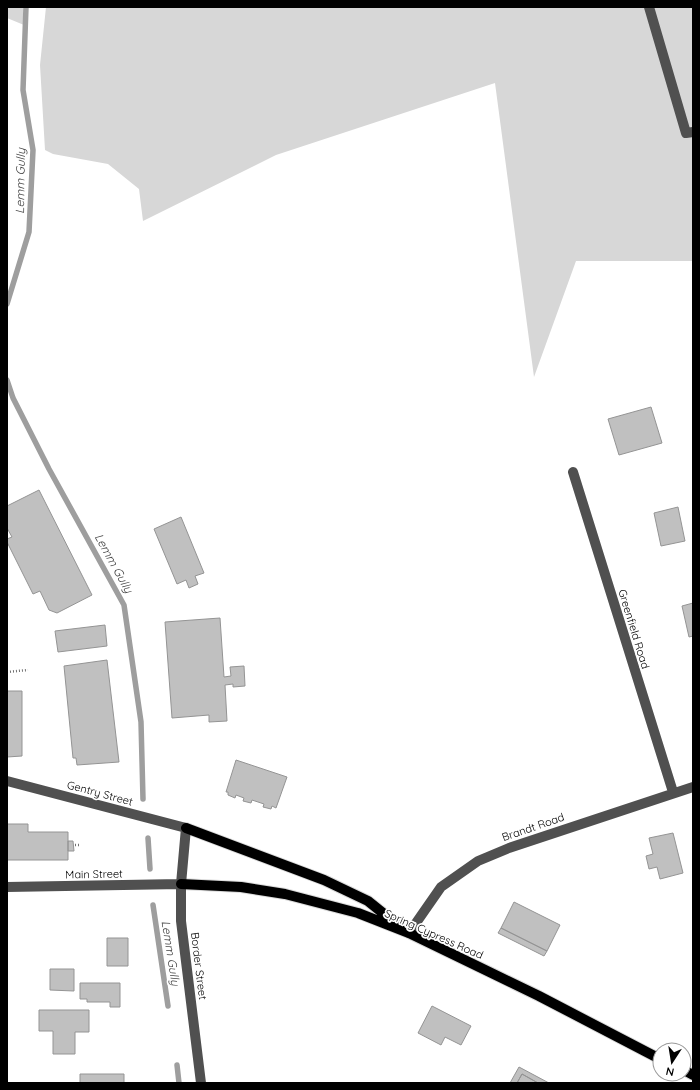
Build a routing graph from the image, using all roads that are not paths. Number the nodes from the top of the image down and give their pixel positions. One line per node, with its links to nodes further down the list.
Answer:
1 (649, 7): 2 (street)
2 (693, 132)
3 (573, 472): 6 (street, Greenfield Road)
4 (7, 781): 7 (street, Gentry Street)
5 (693, 787): 6 (street, Brandt Road)
6 (673, 792): 10 (street, Brandt Road)
7 (186, 828): 8 (street, Border Street); 10 (main road)
8 (181, 884): 9 (street, Main Street); 10 (main road, Spring Cypress Road); 12 (street, Border Street)
9 (7, 887)
10 (409, 933): 11 (main road, Spring Cypress Road)
11 (652, 1055)
12 (201, 1083)

